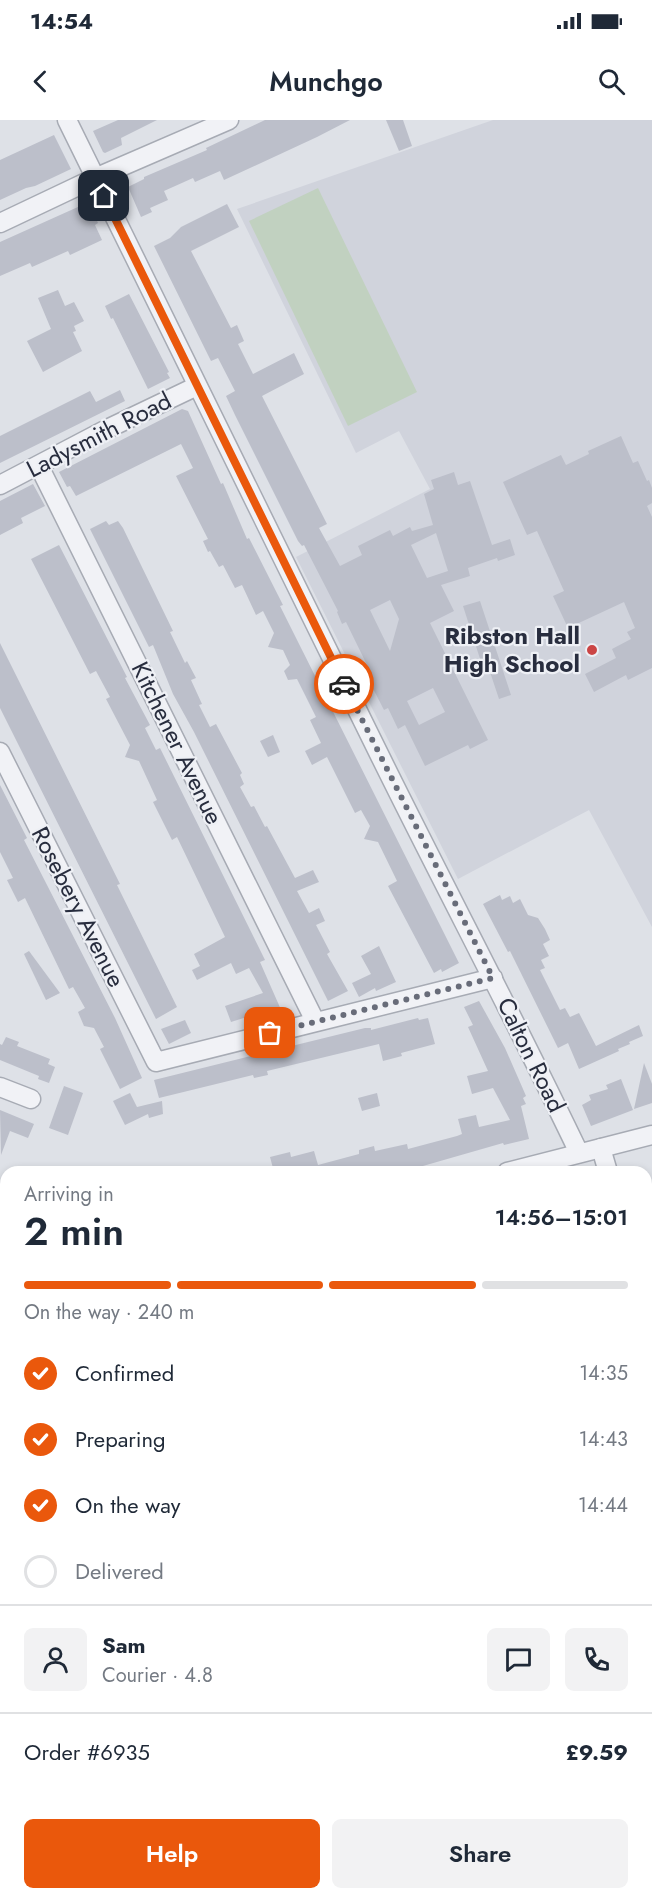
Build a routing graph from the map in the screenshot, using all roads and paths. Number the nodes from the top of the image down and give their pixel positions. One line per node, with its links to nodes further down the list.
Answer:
1 (67, 120): 3 (street, Calton Road)
2 (229, 120): 3 (street)
3 (96, 178): 4 (street); 5 (street, Calton Road)
4 (0, 223)
5 (197, 386): 6 (street, Ladysmith Road); 9 (street, Calton Road)
6 (39, 466): 7 (street, Ladysmith Road); 10 (street, Kitchener Avenue)
7 (0, 485)
8 (0, 752): 10 (street, Rosebery Avenue)
9 (493, 978): 10 (street); 15 (street, Calton Road)
10 (315, 1021)
11 (0, 1087): 12 (street)
12 (31, 1099)
13 (652, 1135): 14 (street)
14 (601, 1148): 15 (street); 17 (street)
15 (579, 1153): 16 (street)
16 (530, 1166)
17 (606, 1166)

